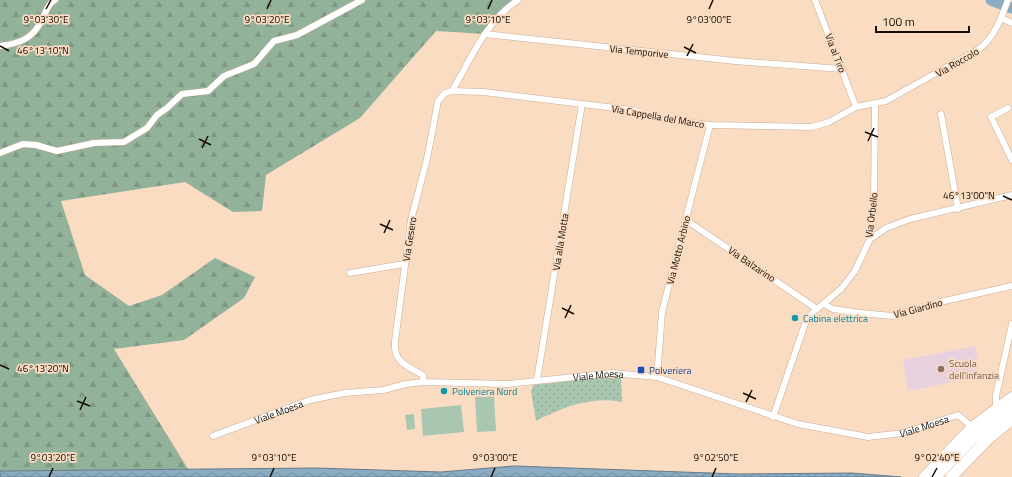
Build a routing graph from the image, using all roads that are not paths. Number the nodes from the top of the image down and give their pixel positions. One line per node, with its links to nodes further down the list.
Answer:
1 (55, 0): 9 (street)
2 (362, 0): 19 (street)
3 (518, 0): 8 (street, Via Gesero)
4 (815, 0): 10 (street, Via al Tiro)
5 (1008, 0): 6 (street, Via Roccolo)
6 (1002, 16): 7 (street); 12 (street, Via Roccolo)
7 (1012, 23)
8 (485, 34): 10 (street, Via Temporive); 11 (street, Via Gesero)
9 (0, 46)
10 (842, 69): 15 (street, Via al Tiro)
11 (452, 91): 13 (street, Via Cappella del Marco); 25 (street, Via Gesero)
12 (883, 103): 14 (street, Via Cappella del Marco)
13 (582, 104): 18 (street, Via Cappella del Marco); 32 (street, Via alla Motta)
14 (875, 105): 15 (street, Via Cappella del Marco); 24 (street, Via Orbello)
15 (856, 107): 18 (street, Via Cappella del Marco)
16 (1008, 108): 20 (street)
17 (941, 114): 22 (street)
18 (710, 125): 23 (street, Via Motto Arbino)
19 (0, 152)
20 (1012, 160)
21 (1012, 195): 22 (street)
22 (958, 209): 24 (street)
23 (686, 220): 29 (street, Via Balzarino); 31 (street, Via Motto Arbino)
24 (870, 238): 28 (street, Via Orbello)
25 (404, 264): 26 (street); 33 (street, Via Gesero)
26 (350, 273)
27 (1012, 286): 28 (street, Via Giardino)
28 (824, 304): 29 (street, Via Orbello)
29 (816, 309): 38 (street, Via Orbello)
30 (1012, 324): 35 (street)
31 (657, 378): 32 (street, Viale Moesa); 38 (street, Viale Moesa)
32 (538, 380): 33 (street, Viale Moesa)
33 (423, 382): 41 (street, Viale Moesa)
34 (1012, 397): 35 (main road)
35 (996, 408): 40 (main road)
36 (1012, 408): 42 (main road)
37 (1012, 415): 42 (main road)
38 (773, 417): 40 (street, Viale Moesa)
39 (1012, 419): 42 (highway)
40 (972, 427): 42 (main road)
41 (213, 436)
42 (958, 456): 43 (main road); 44 (main road); 45 (main road); 46 (highway)
43 (924, 477)
44 (936, 477)
45 (945, 477)
46 (951, 477)

